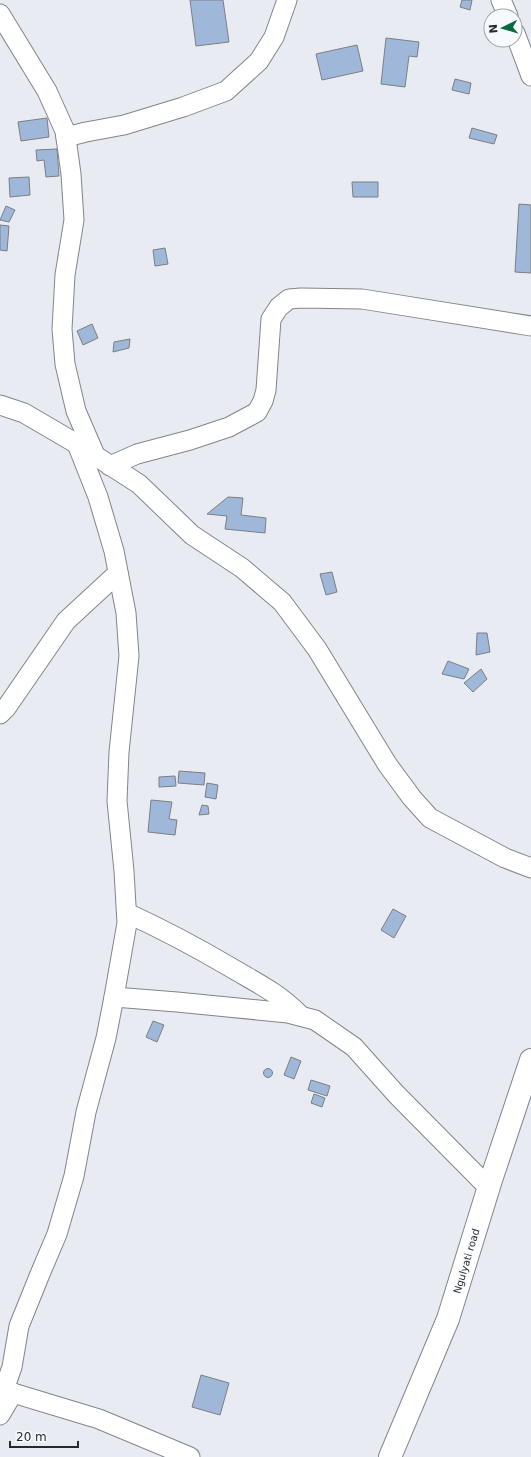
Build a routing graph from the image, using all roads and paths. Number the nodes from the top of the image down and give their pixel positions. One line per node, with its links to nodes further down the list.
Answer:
1 (287, 0): 5 (street)
2 (0, 14): 5 (street)
3 (521, 48): 4 (street)
4 (531, 76)
5 (66, 137): 9 (street)
6 (531, 326): 10 (street)
7 (0, 405): 8 (street)
8 (77, 444): 9 (street); 11 (street)
9 (95, 455): 10 (street)
10 (110, 466): 13 (street)
11 (118, 573): 12 (street); 14 (street)
12 (0, 714)
13 (531, 868)
14 (127, 912): 15 (street); 16 (street)
15 (114, 997): 16 (street); 19 (street)
16 (300, 1016): 18 (street)
17 (531, 1060): 18 (main road, Ngulyati road)
18 (489, 1188): 22 (main road, Ngulyati road)
19 (6, 1390): 20 (street); 21 (street)
20 (0, 1415)
21 (190, 1457)
22 (390, 1457)

